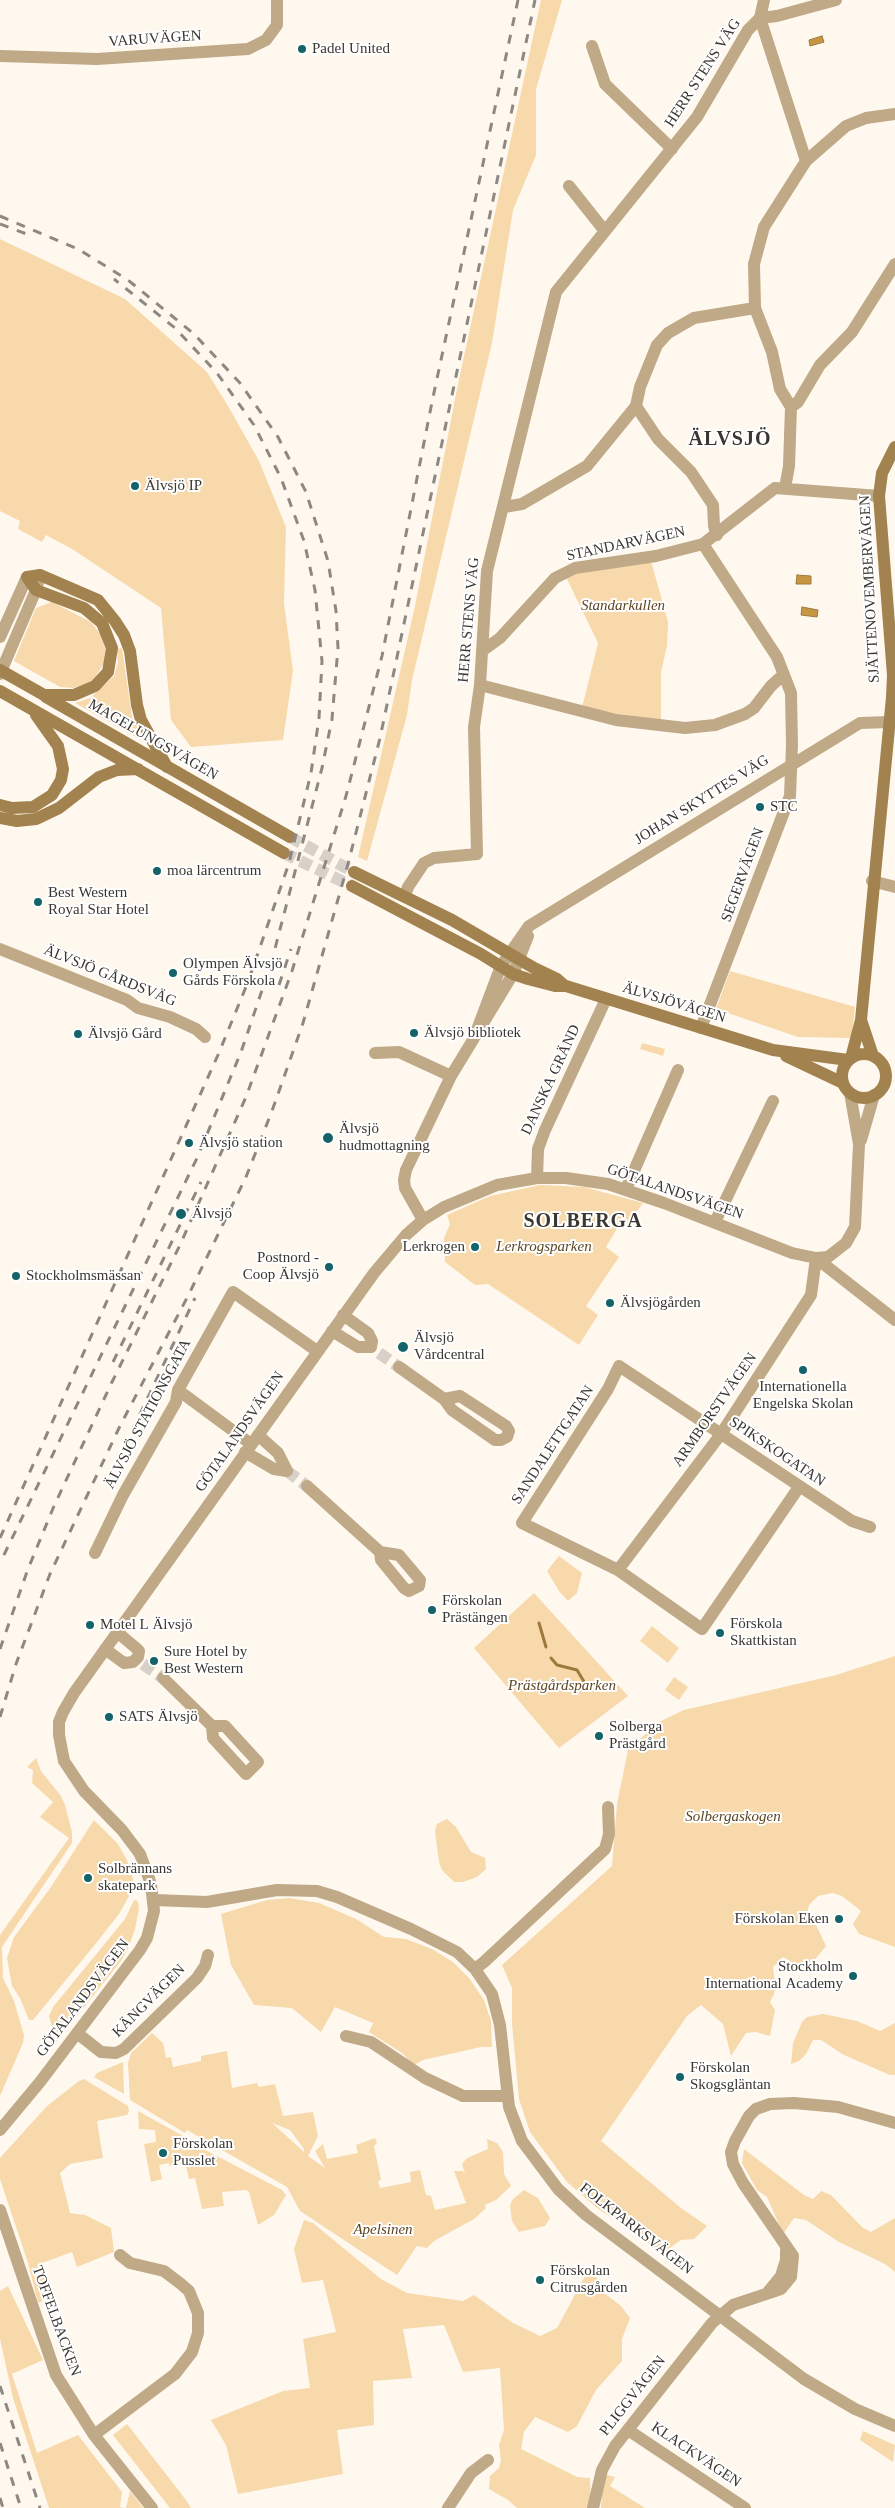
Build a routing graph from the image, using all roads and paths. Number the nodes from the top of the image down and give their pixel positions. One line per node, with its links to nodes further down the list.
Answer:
1 (277, 0): 6 (street, VARUVÄGEN)
2 (764, 0): 4 (street, HERR STENS VÄG)
3 (836, 0): 4 (street)
4 (760, 18): 8 (street, HERR STENS VÄG); 9 (street)
5 (592, 46): 8 (street)
6 (0, 56)
7 (895, 114): 9 (street)
8 (672, 148): 11 (street, HERR STENS VÄG)
9 (806, 161): 13 (street)
10 (569, 186): 11 (street)
11 (604, 230): 19 (street, HERR STENS VÄG)
12 (895, 264): 15 (street)
13 (755, 308): 14 (street); 15 (street)
14 (636, 406): 19 (street); 20 (street)
15 (791, 407): 17 (street)
16 (895, 447): 18 (main road, SJÄTTENOVEMBERVÄGEN)
17 (785, 488): 18 (street, STANDARVÄGEN); 20 (street, STANDARVÄGEN)
18 (879, 496): 29 (main road, SJÄTTENOVEMBERVÄGEN)
19 (504, 507): 25 (street, HERR STENS VÄG)
20 (717, 535): 21 (street, STANDARVÄGEN)
21 (703, 544): 25 (street, STANDARVÄGEN); 28 (street, SEGERVÄGEN)
22 (34, 576): 23 (main road); 24 (street); 37 (main road)
23 (36, 590): 27 (street); 32 (main road)
24 (0, 638)
25 (482, 651): 30 (street, HERR STENS VÄG)
26 (0, 670): 32 (main road, MAGELUNGSVÄGEN, bridge)
27 (0, 674)
28 (783, 675): 30 (street); 36 (street, SEGERVÄGEN)
29 (894, 675): 34 (main road, SJÄTTENOVEMBERVÄGEN)
30 (480, 685): 47 (street, HERR STENS VÄG)
31 (0, 691): 33 (main road)
32 (44, 696): 37 (main road, MAGELUNGSVÄGEN)
33 (32, 710): 38 (main road); 39 (main road)
34 (889, 722): 35 (main road, SJÄTTENOVEMBERVÄGEN); 36 (street, JOHAN SKYTTES VÄG)
35 (890, 763): 44 (main road, SJÄTTENOVEMBERVÄGEN)
36 (792, 764): 49 (street, JOHAN SKYTTES VÄG); 55 (street, SEGERVÄGEN)
37 (166, 767): 41 (main road, MAGELUNGSVÄGEN)
38 (140, 769): 40 (main road); 42 (main road)
39 (0, 805)
40 (0, 818)
41 (290, 837)
42 (284, 853)
43 (354, 872): 47 (main road)
44 (872, 881): 46 (street); 54 (main road, SJÄTTENOVEMBERVÄGEN)
45 (352, 886): 50 (main road)
46 (895, 887)
47 (404, 896): 49 (main road)
48 (0, 949): 57 (street, ÄLVSJÖ GÅRDSVÄG)
49 (514, 956): 50 (street, JOHAN SKYTTES VÄG); 51 (street, JOHAN SKYTTES VÄG); 52 (main road, ÄLVSJÖVÄGEN)
50 (501, 966): 51 (main road); 56 (street, JOHAN SKYTTES VÄG)
51 (513, 974): 52 (main road, ÄLVSJÖVÄGEN); 56 (street, JOHAN SKYTTES VÄG)
52 (566, 986): 53 (main road, ÄLVSJÖVÄGEN)
53 (606, 999): 55 (main road, ÄLVSJÖVÄGEN); 70 (street, DANSKA GRÄND)
54 (860, 1020): 60 (main road, SJÄTTENOVEMBERVÄGEN); 61 (main road, SJÄTTENOVEMBERVÄGEN)
55 (702, 1028): 58 (main road, ÄLVSJÖVÄGEN)
56 (474, 1035): 64 (street, JOHAN SKYTTES VÄG)
57 (204, 1037)
58 (773, 1050): 61 (main road, ÄLVSJÖVÄGEN); 65 (main road, ÄLVSJÖVÄGEN)
59 (375, 1053): 64 (street)
60 (873, 1056): 61 (main road); 62 (main road)
61 (849, 1059): 65 (main road)
62 (889, 1069): 67 (main road)
63 (678, 1070): 71 (street)
64 (451, 1076): 72 (street, JOHAN SKYTTES VÄG)
65 (847, 1088): 67 (main road); 69 (street)
66 (895, 1090): 67 (main road)
67 (876, 1094): 69 (street)
68 (773, 1101): 73 (street)
69 (860, 1144): 74 (street)
70 (537, 1178): 71 (street, GÖTALANDSVÄGEN); 72 (street, GÖTALANDSVÄGEN)
71 (626, 1189): 73 (street, GÖTALANDSVÄGEN)
72 (423, 1220): 75 (street, GÖTALANDSVÄGEN)
73 (715, 1222): 74 (street, GÖTALANDSVÄGEN)
74 (816, 1258): 76 (street); 83 (street, ARMBORSTVÄGEN)
75 (343, 1315): 77 (street, GÖTALANDSVÄGEN); 77 (street)
76 (895, 1320)
77 (332, 1331): 78 (street, GÖTALANDSVÄGEN)
78 (317, 1351): 81 (street, ÄLVSJÖ STATIONSGATA); 84 (street, GÖTALANDSVÄGEN)
79 (619, 1366): 83 (street, SPIKSKOGATAN); 90 (street, SANDALETTGATAN)
80 (399, 1367): 82 (street)
81 (178, 1390): 84 (street); 89 (street, ÄLVSJÖ STATIONSGATA)
82 (444, 1399): 82 (street)
83 (721, 1434): 86 (street, SPIKSKOGATAN); 90 (street, ARMBORSTVÄGEN)
84 (251, 1444): 91 (street, GÖTALANDSVÄGEN)
85 (307, 1486): 88 (street)
86 (799, 1487): 87 (street, SPIKSKOGATAN); 90 (street, SANDALETTGATAN)
87 (870, 1527)
88 (380, 1552)
89 (95, 1553)
90 (618, 1570)
91 (117, 1632): 92 (street, GÖTALANDSVÄGEN); 92 (street)
92 (105, 1650): 96 (street, GÖTALANDSVÄGEN)
93 (163, 1678): 94 (street)
94 (212, 1726)
95 (608, 1807): 98 (street)
96 (154, 1900): 98 (street, FOLKPARKSVÄGEN); 99 (street, GÖTALANDSVÄGEN)
97 (208, 1955): 99 (street, KÄNGVÄGEN)
98 (475, 1969): 101 (street, FOLKPARKSVÄGEN)
99 (78, 2034): 103 (street, GÖTALANDSVÄGEN)
100 (346, 2036): 101 (street)
101 (507, 2096): 106 (street, FOLKPARKSVÄGEN)
102 (895, 2123): 106 (street)
103 (0, 2130)
104 (0, 2210): 109 (street, TOFFELBACKEN)
105 (120, 2254): 109 (street)
106 (720, 2314): 107 (street, FOLKPARKSVÄGEN); 108 (street, PLIGGVÄGEN)
107 (895, 2426)
108 (628, 2430): 113 (street, PLIGGVÄGEN); 114 (street, KLACKVÄGEN)
109 (94, 2435): 111 (street, TOFFELBACKEN)
110 (488, 2460): 112 (street)
111 (152, 2508)
112 (448, 2508)
113 (593, 2508)
114 (745, 2508)

